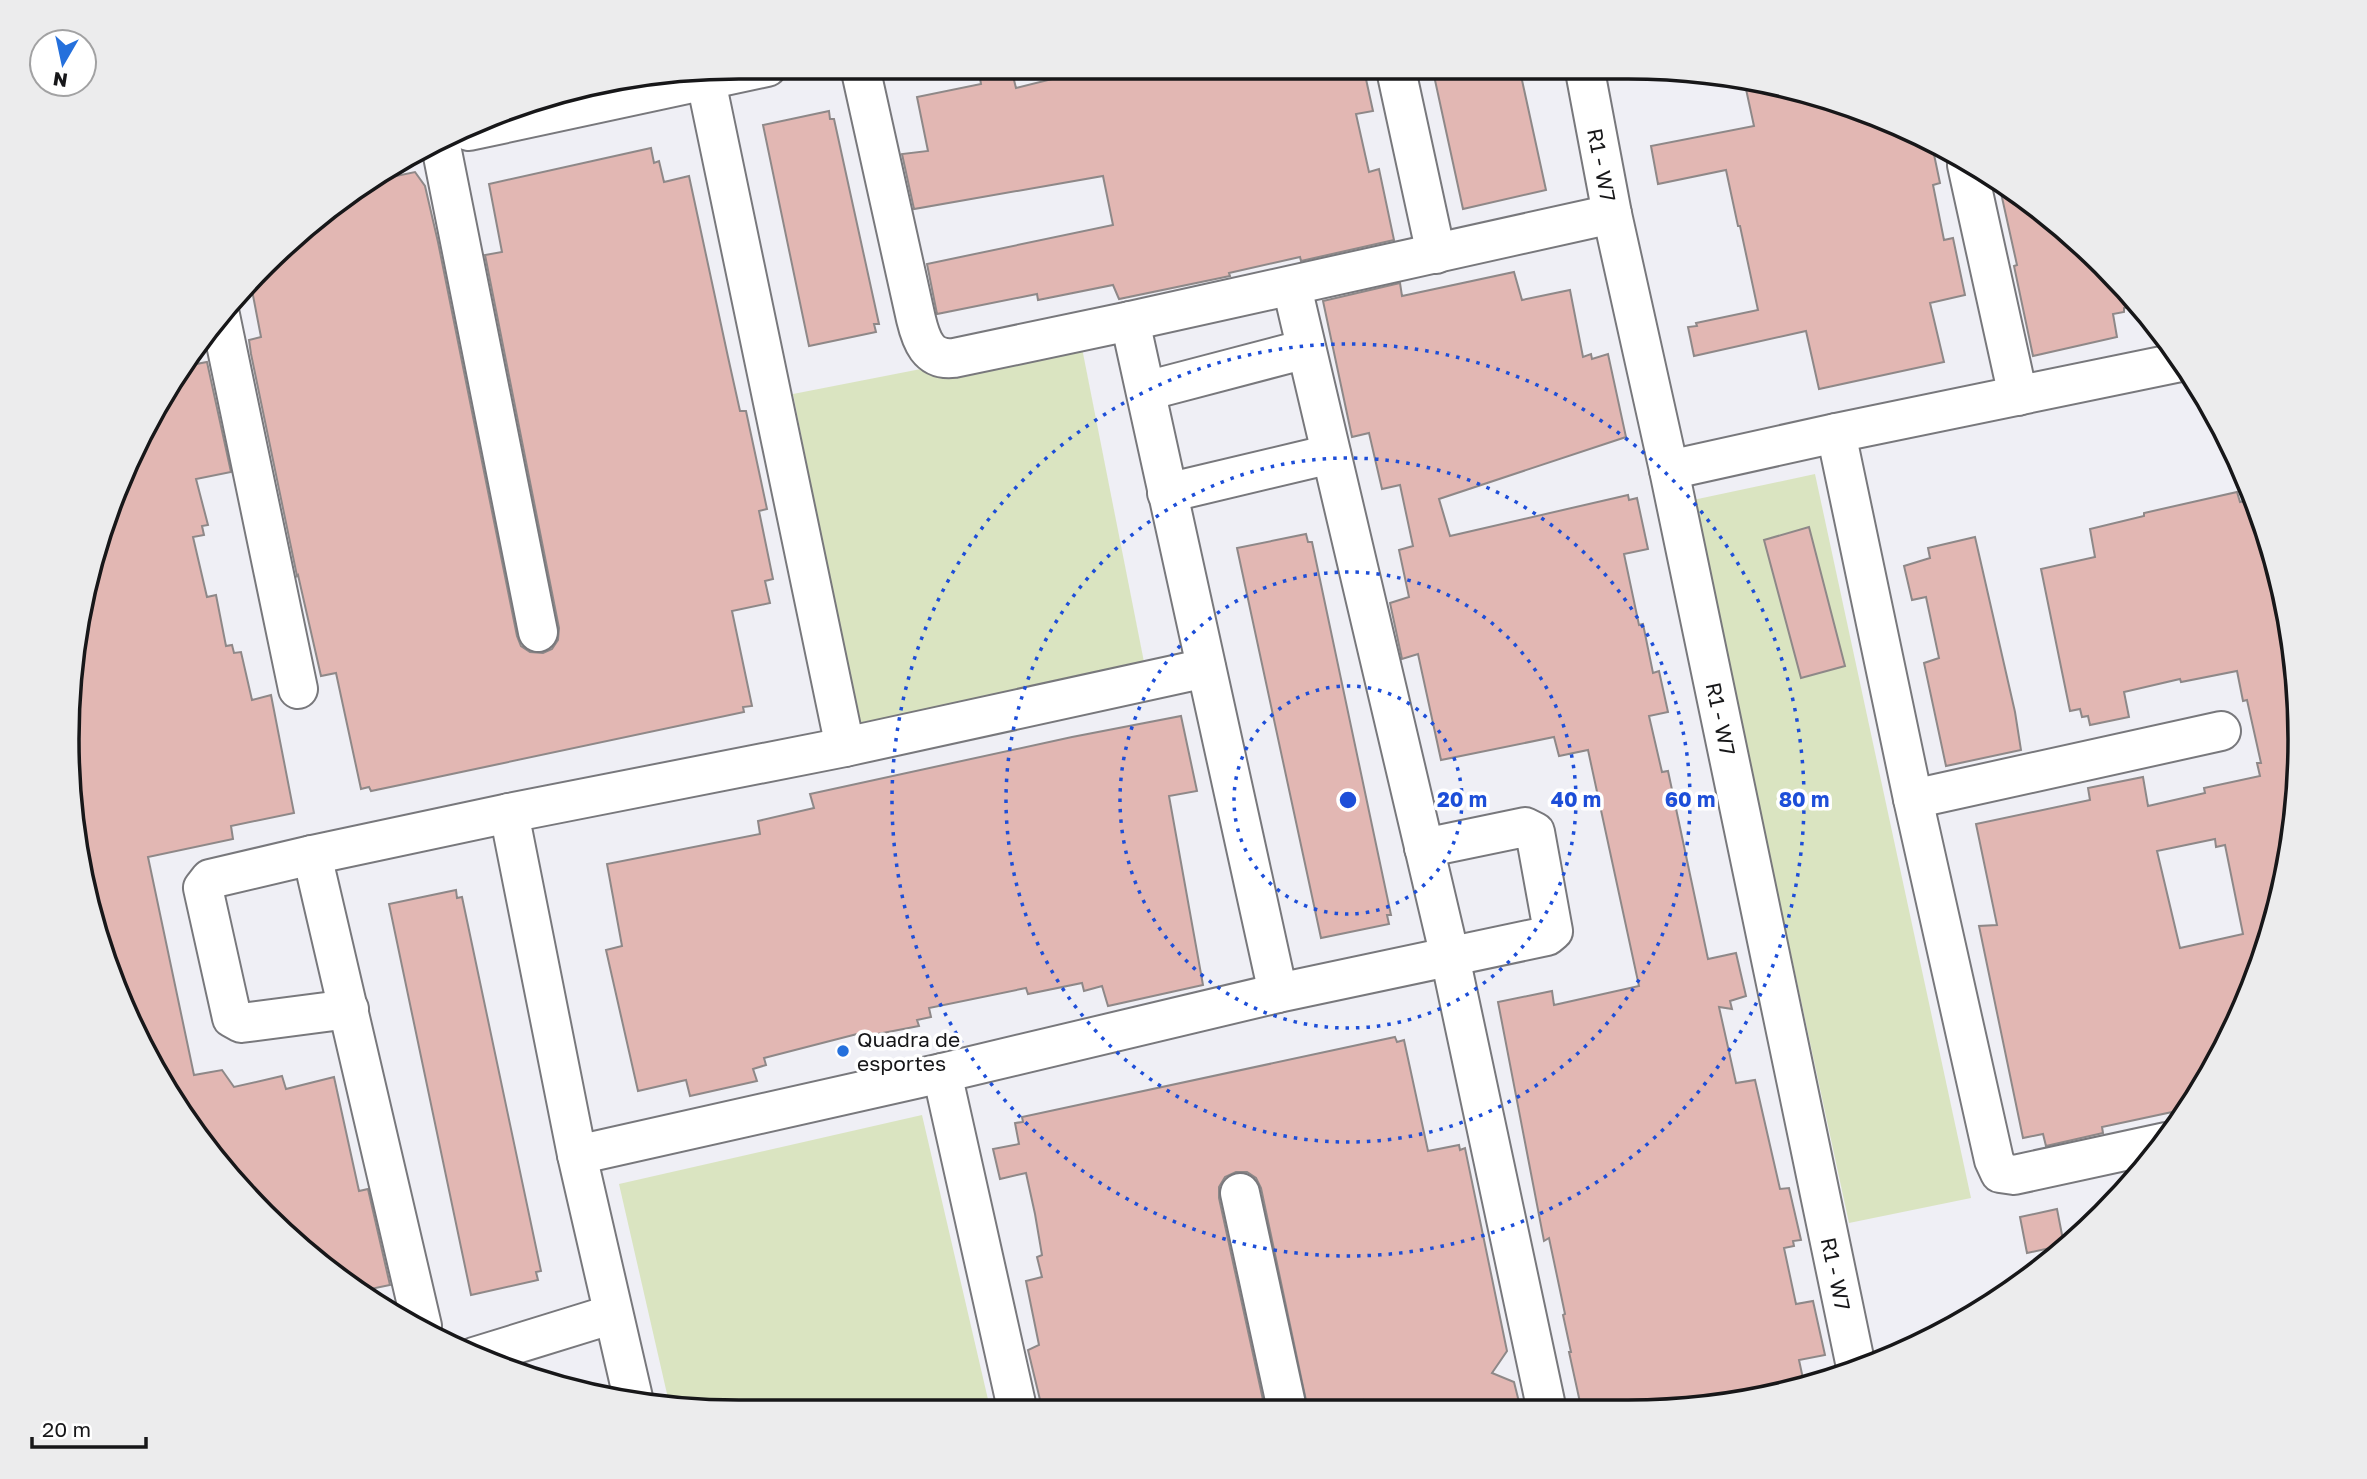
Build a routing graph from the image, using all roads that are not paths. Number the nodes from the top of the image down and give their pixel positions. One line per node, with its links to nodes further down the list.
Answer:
1 (863, 79): 11 (street)
2 (1398, 79): 9 (street)
3 (1587, 79): 8 (street, R1 - W7)
4 (706, 80): 5 (street); 25 (street)
5 (559, 104)
6 (441, 150): 21 (street)
7 (1968, 173): 16 (street)
8 (1612, 214): 9 (street); 19 (street, R1 - W7)
9 (1436, 254): 10 (street)
10 (1292, 287): 11 (street); 13 (street)
11 (1130, 321): 15 (street)
12 (223, 328): 23 (street)
13 (1306, 349): 15 (street); 18 (street)
14 (2171, 364): 16 (street)
15 (1146, 391): 20 (street)
16 (2018, 396): 17 (street)
17 (1836, 433): 19 (street); 26 (street)
18 (1331, 454): 20 (street); 28 (street)
19 (1669, 470): 40 (street, R1 - W7)
20 (1167, 492): 22 (street)
21 (538, 632)
22 (1206, 668): 25 (street); 31 (street)
23 (298, 689)
24 (2221, 731): 26 (street)
25 (845, 747): 27 (street)
26 (1913, 799): 34 (street)
27 (509, 813): 29 (street); 35 (street)
28 (1424, 848): 30 (street); 30 (street)
29 (312, 855): 32 (street); 32 (street)
30 (1450, 957): 31 (street); 44 (street)
31 (1278, 993): 33 (street)
32 (349, 1009): 38 (street)
33 (942, 1073): 35 (street); 42 (street)
34 (2149, 1146)
35 (577, 1155): 37 (street)
36 (1240, 1193): 43 (street)
37 (613, 1314): 39 (street); 41 (street)
38 (420, 1318)
39 (491, 1352)
40 (1854, 1360)
41 (631, 1391)
42 (1015, 1400)
43 (1285, 1400)
44 (1545, 1400)

